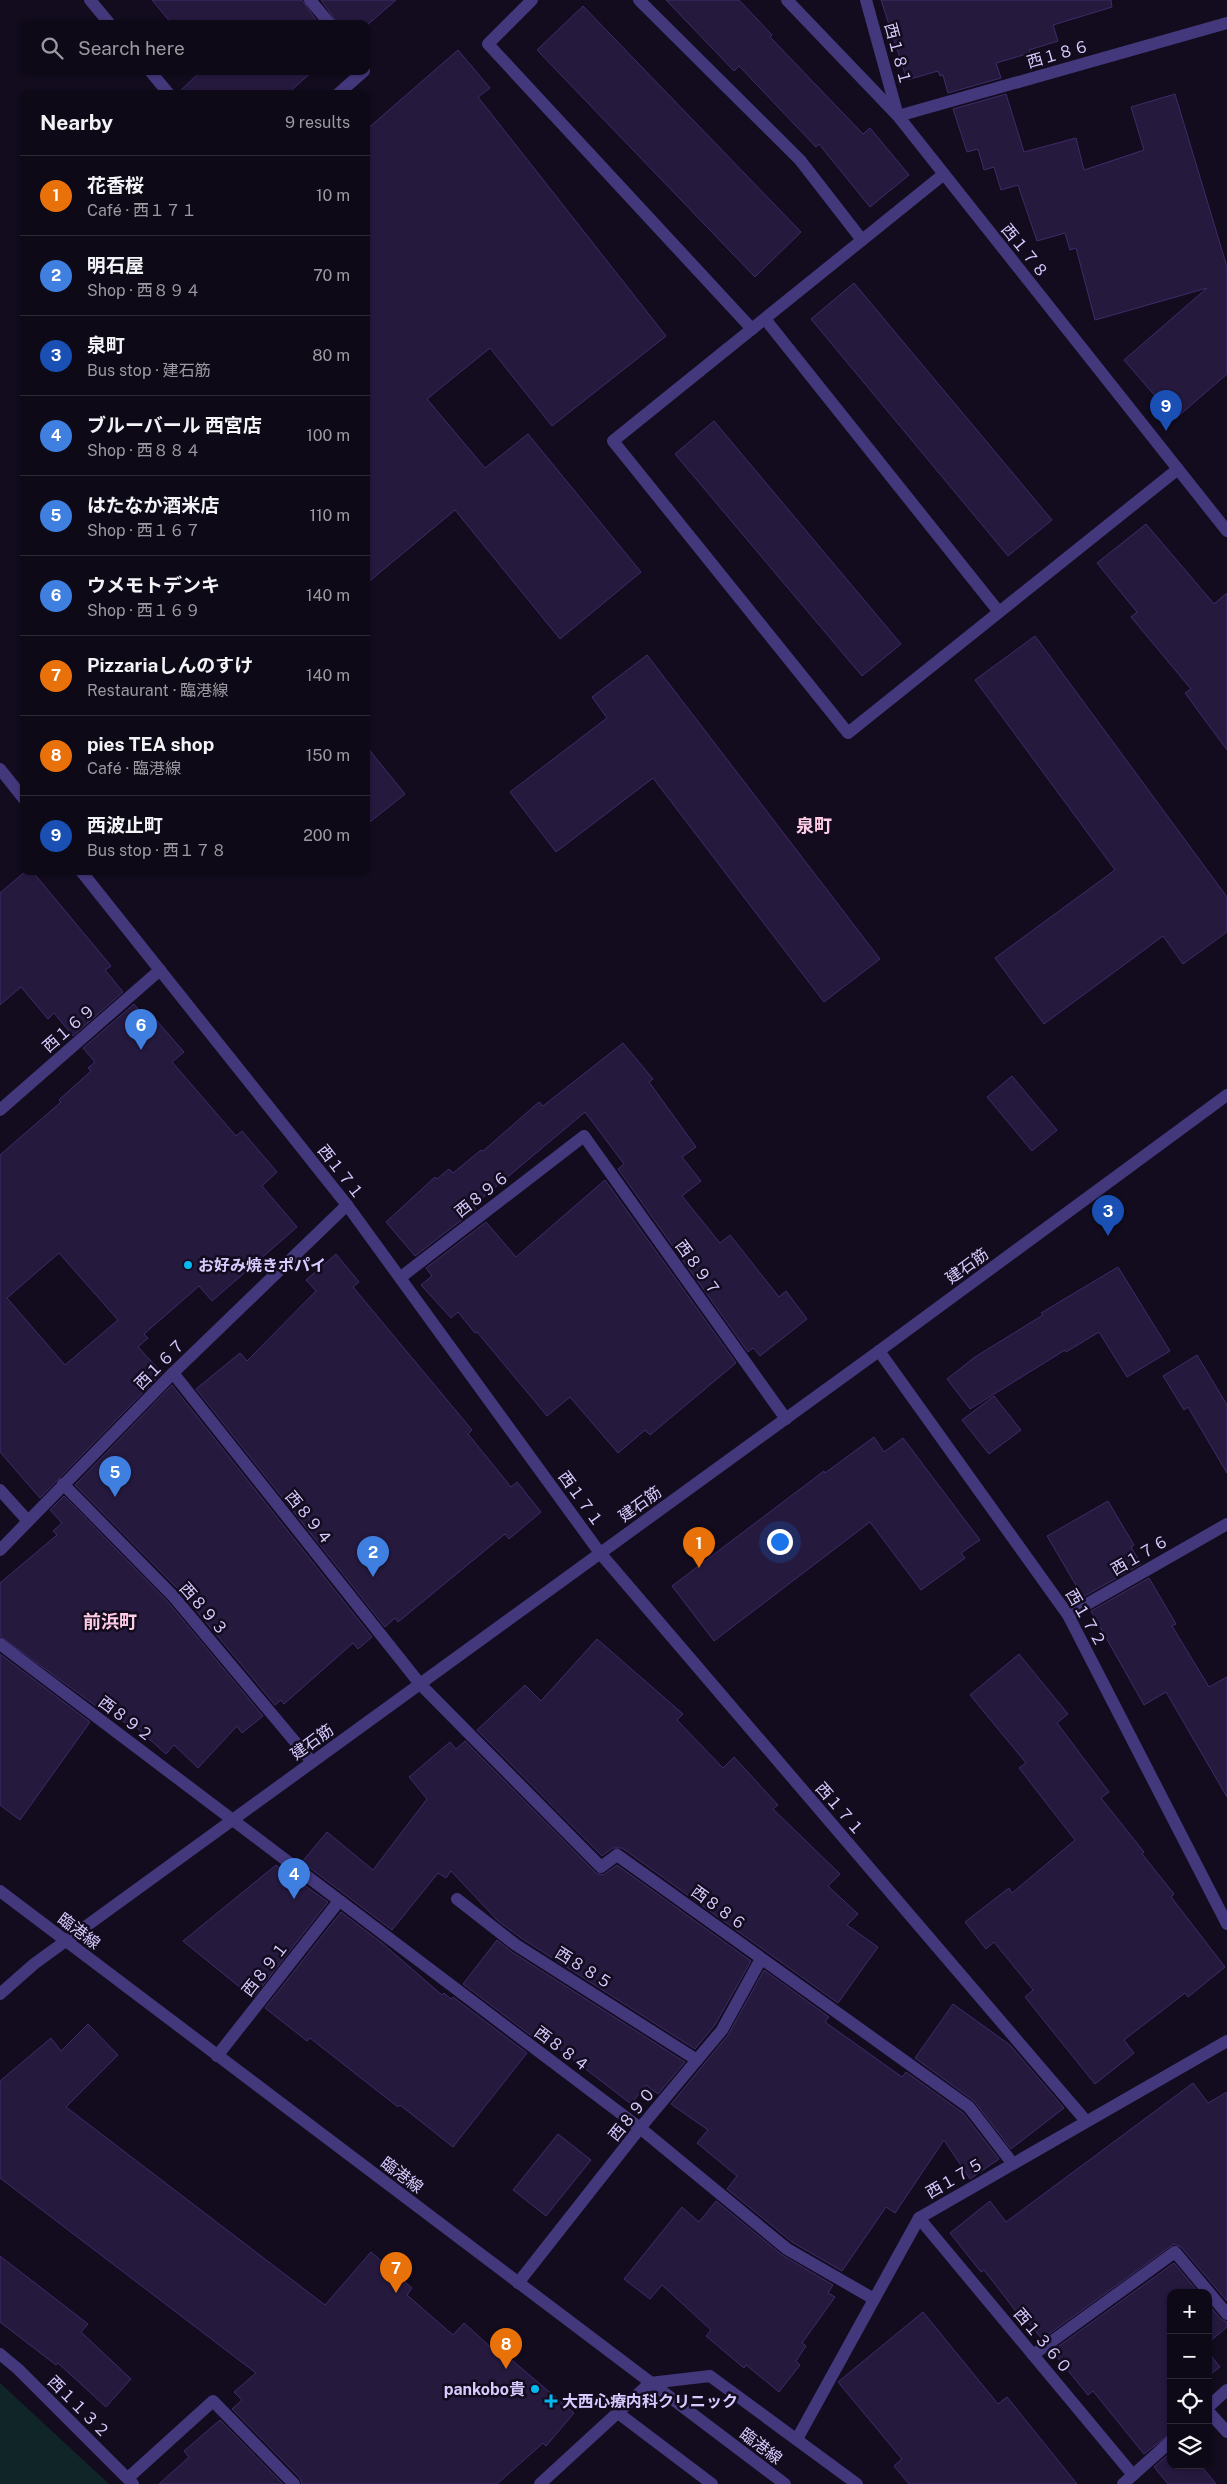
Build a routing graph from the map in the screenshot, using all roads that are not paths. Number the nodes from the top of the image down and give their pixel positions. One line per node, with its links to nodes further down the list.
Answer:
1 (90, 0): 7 (street)
2 (310, 0): 8 (street)
3 (639, 0): 16 (street)
4 (787, 0): 14 (street, 西１７８)
5 (866, 0): 14 (street, 西１８１)
6 (526, 2): 18 (street)
7 (107, 20)
8 (327, 20)
9 (1227, 23): 14 (street, 西１８６)
10 (153, 75): 12 (street)
11 (360, 75): 13 (street)
12 (166, 90)
13 (343, 90)
14 (898, 116): 15 (street, 西１７８)
15 (944, 174): 16 (street); 19 (street, 西１７８)
16 (862, 240): 17 (street)
17 (765, 319): 18 (street); 21 (street)
18 (752, 329): 21 (street)
19 (1178, 469): 20 (street, 西１７８); 21 (street)
20 (1227, 531)
21 (999, 612)
22 (0, 769): 23 (street)
23 (20, 794)
24 (84, 875): 25 (street, 西１７１)
25 (160, 970): 27 (street, 西１６９); 29 (street, 西１７１)
26 (1227, 1095): 31 (street, 建石筋)
27 (0, 1110)
28 (584, 1136): 30 (street, 西８９６); 33 (street, 西８９７)
29 (347, 1205): 30 (street, 西１７１); 32 (street, 西１６７)
30 (400, 1277): 39 (street, 西１７１)
31 (879, 1351): 33 (street, 建石筋); 40 (street, 西１７２)
32 (172, 1373): 34 (street, 西１６７); 42 (street, 西８９４)
33 (786, 1418): 39 (street, 建石筋)
34 (63, 1484): 36 (street, 西１６７); 43 (street, 西８９３)
35 (0, 1490): 36 (street)
36 (28, 1521): 38 (street, 西１６７)
37 (1227, 1524): 40 (street, 西１７６)
38 (0, 1550)
39 (600, 1553): 42 (street, 建石筋); 55 (street, 西１７１)
40 (1068, 1615): 48 (street, 西１７２)
41 (0, 1644): 44 (street, 西８９２)
42 (420, 1684): 43 (street, 建石筋); 50 (street, 西８８６)
43 (312, 1762): 44 (street, 建石筋)
44 (232, 1820): 47 (street, 西８８４); 49 (street, 建石筋)
45 (0, 1892): 49 (street, 臨港線)
46 (457, 1898): 54 (street, 西８８５)
47 (339, 1901): 53 (street, 西８９１); 56 (street, 西８８４)
48 (1227, 1924)
49 (66, 1942): 51 (street, 建石筋); 53 (street, 臨港線)
50 (761, 1959): 54 (street, 西８９０); 57 (street, 西８８６)
51 (0, 1994)
52 (1227, 2041): 55 (street, 西１７５)
53 (217, 2056): 59 (street, 臨港線)
54 (697, 2060): 56 (street, 西８９０)
55 (1086, 2121): 57 (street, 西１７５)
56 (640, 2128): 59 (street, 西８９０); 60 (street, 西８８４)
57 (1013, 2164): 58 (street, 西１７５)
58 (919, 2218): 60 (street, 西１７５); 63 (street, 西１３６０)
59 (518, 2283): 64 (street, 臨港線)
60 (874, 2299): 70 (street, 西１７５)
61 (1227, 2314): 63 (street)
62 (0, 2354): 73 (street, 西１１３２)
63 (1033, 2355): 72 (street, 西１３６０)
64 (650, 2383): 67 (street); 70 (street); 77 (street, 臨港線)
65 (1227, 2390): 66 (street)
66 (1212, 2403)
67 (618, 2412): 75 (street); 76 (street)
68 (1212, 2415): 69 (street)
69 (1227, 2432)
70 (797, 2439): 78 (street)
71 (1167, 2445): 72 (street)
72 (1133, 2475): 79 (street)
73 (130, 2481): 74 (street)
74 (294, 2484)
75 (540, 2484)
76 (712, 2484)
77 (784, 2484)
78 (858, 2484)
79 (1123, 2484)

